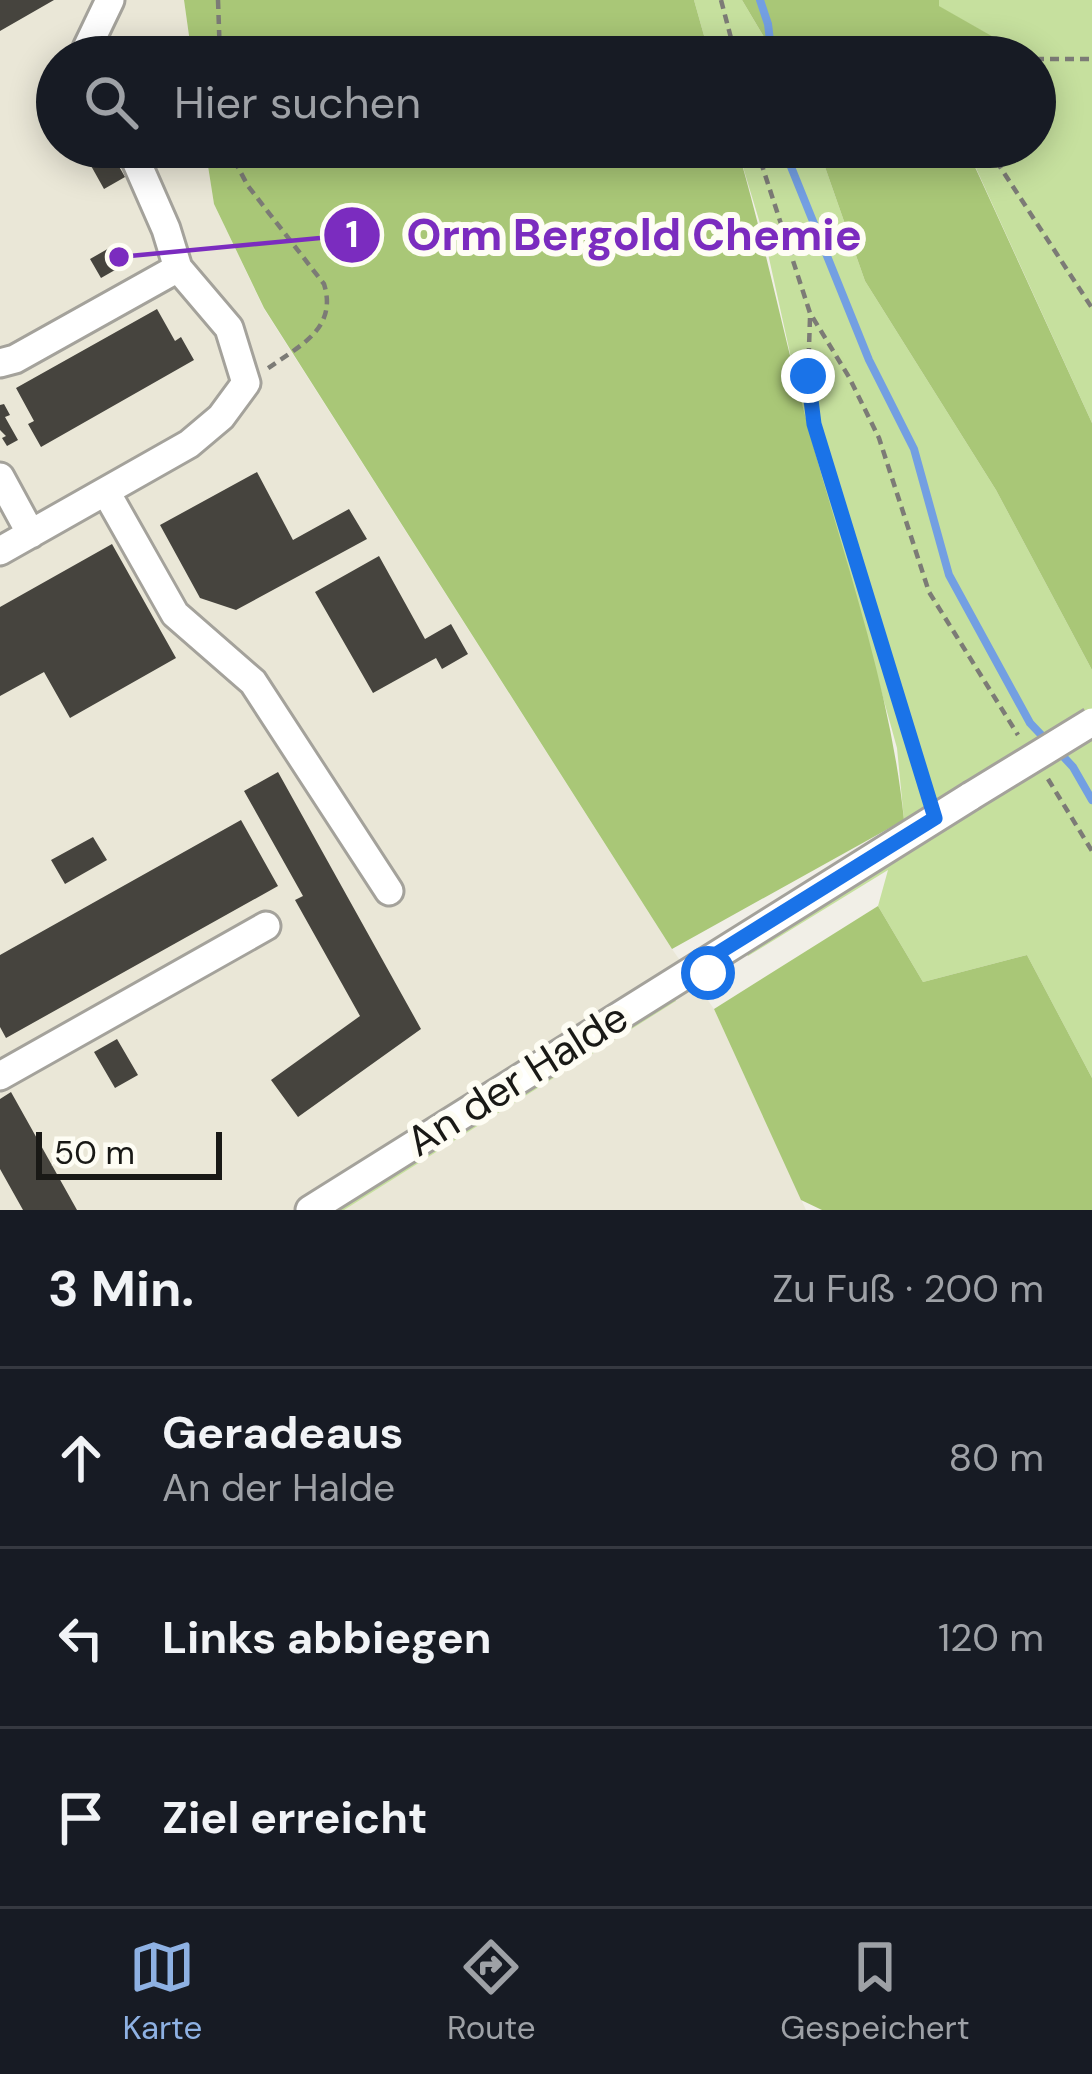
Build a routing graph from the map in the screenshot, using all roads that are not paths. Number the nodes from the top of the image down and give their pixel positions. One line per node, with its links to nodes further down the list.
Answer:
1 (110, 0): 2 (street)
2 (93, 36)
3 (139, 168): 4 (street)
4 (178, 268): 5 (street); 7 (street)
5 (0, 363)
6 (0, 477): 8 (street)
7 (106, 492): 8 (street); 11 (street)
8 (31, 533): 9 (street)
9 (0, 551)
10 (1092, 722): 14 (street, An der Halde, bridge)
11 (389, 891)
12 (266, 926): 13 (street)
13 (0, 1076)
14 (310, 1210)

